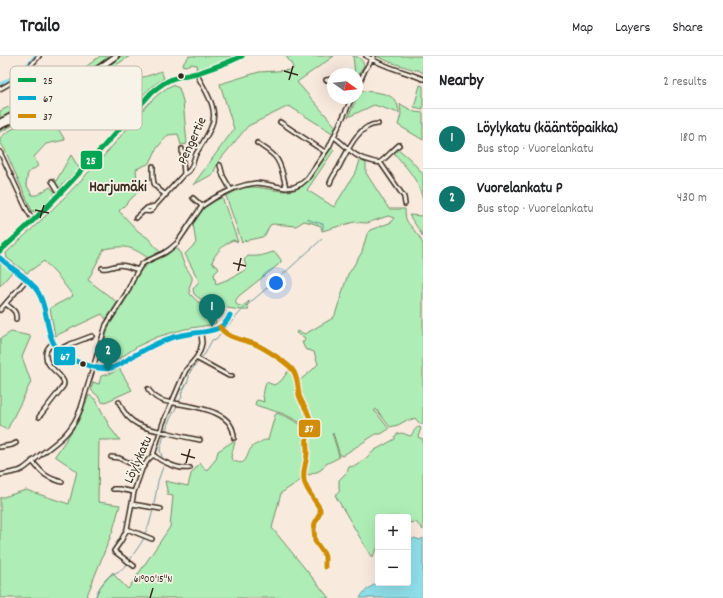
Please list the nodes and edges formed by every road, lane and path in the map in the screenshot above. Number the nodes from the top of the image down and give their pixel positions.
1 (40, 56) edge
2 (116, 56) edge
3 (242, 56) edge
4 (366, 56) edge
5 (374, 56) edge
6 (371, 60) junction
7 (31, 66) edge
8 (102, 66) edge
9 (196, 73) junction
10 (363, 75) edge
11 (423, 79) edge
12 (10, 84) edge
13 (0, 89) edge
14 (142, 103) edge
15 (349, 104) edge
16 (10, 117) edge
17 (10, 121) edge
18 (0, 122) edge
19 (280, 122) dead end
20 (378, 124) dead end
21 (0, 126) edge
22 (119, 130) edge
23 (334, 137) junction
24 (257, 143) dead end
25 (399, 145) dead end
26 (182, 149) dead end
27 (348, 149) junction
28 (0, 152) edge
29 (326, 152) junction
30 (380, 162) junction
31 (220, 165) dead end
32 (153, 166) dead end
33 (184, 174) junction
34 (52, 181) dead end
35 (330, 183) dead end
36 (286, 188) junction
37 (231, 190) junction
38 (60, 194) junction
39 (166, 195) junction
40 (194, 198) dead end
41 (405, 204) dead end
42 (202, 206) junction
43 (136, 218) dead end
44 (34, 220) junction
45 (0, 251) edge
46 (0, 258) edge
47 (102, 268) dead end
48 (138, 270) junction
49 (27, 279) junction
50 (6, 304) junction
51 (0, 310) edge
52 (230, 314) dead end
53 (16, 319) dead end
54 (220, 327) junction
55 (201, 333) junction
56 (92, 336) dead end
57 (53, 343) junction
58 (58, 350) junction
59 (196, 358) junction
60 (94, 368) junction
61 (232, 376) dead end
62 (148, 389) dead end
63 (119, 402) dead end
64 (172, 402) junction
65 (39, 418) dead end
66 (161, 432) junction
67 (234, 438) dead end
68 (200, 440) dead end
69 (16, 443) dead end
70 (0, 446) edge
71 (153, 455) junction
72 (111, 457) dead end
73 (32, 461) junction
74 (190, 468) dead end
75 (142, 469) junction
76 (0, 475) edge
77 (62, 482) dead end
78 (113, 489) dead end
79 (134, 492) junction
80 (132, 504) junction
81 (161, 509) dead end
82 (127, 529) junction
83 (152, 539) dead end
84 (134, 566) dead end
85 (325, 567) dead end

1 - 7 street
2 - 8 highway
3 - 9 street
4 - 6 street
5 - 6 street
6 - 10 street
6 - 11 street
9 - 14 street
9 - 33 street, Pengertie
12 - 13 street
15 - 23 street
16 - 18 highway
17 - 21 highway
19 - 29 street
20 - 27 street
22 - 38 street
23 - 27 street
23 - 29 street
24 - 36 street
25 - 30 street
26 - 33 street
27 - 30 street
27 - 35 street
28 - 44 street
29 - 36 street
30 - 41 street
31 - 37 street
32 - 39 street
33 - 39 street, Pengertie
34 - 38 street
36 - 37 street
37 - 42 street
38 - 44 street
39 - 43 street, Pengertie
40 - 42 street
42 - 48 street
44 - 45 street
46 - 49 street
47 - 48 street
48 - 60 street
49 - 50 street
49 - 57 street
50 - 51 street
50 - 53 street
52 - 54 street
54 - 55 street
54 - 85 street
55 - 59 street, Löylykatu
55 - 60 street
56 - 58 street
57 - 58 street
57 - 65 street
58 - 60 street
59 - 61 street
59 - 64 street, Löylykatu
60 - 73 street
62 - 64 street
63 - 66 street
64 - 66 street, Löylykatu
64 - 67 street
66 - 68 street
66 - 71 street, Löylykatu
69 - 70 street
71 - 74 street
71 - 75 street, Löylykatu
72 - 75 street
73 - 76 street
73 - 77 street
75 - 79 street, Löylykatu
78 - 79 street
79 - 80 street, Löylykatu
80 - 81 street
80 - 82 street, Löylykatu
82 - 83 street
82 - 84 street, Löylykatu

